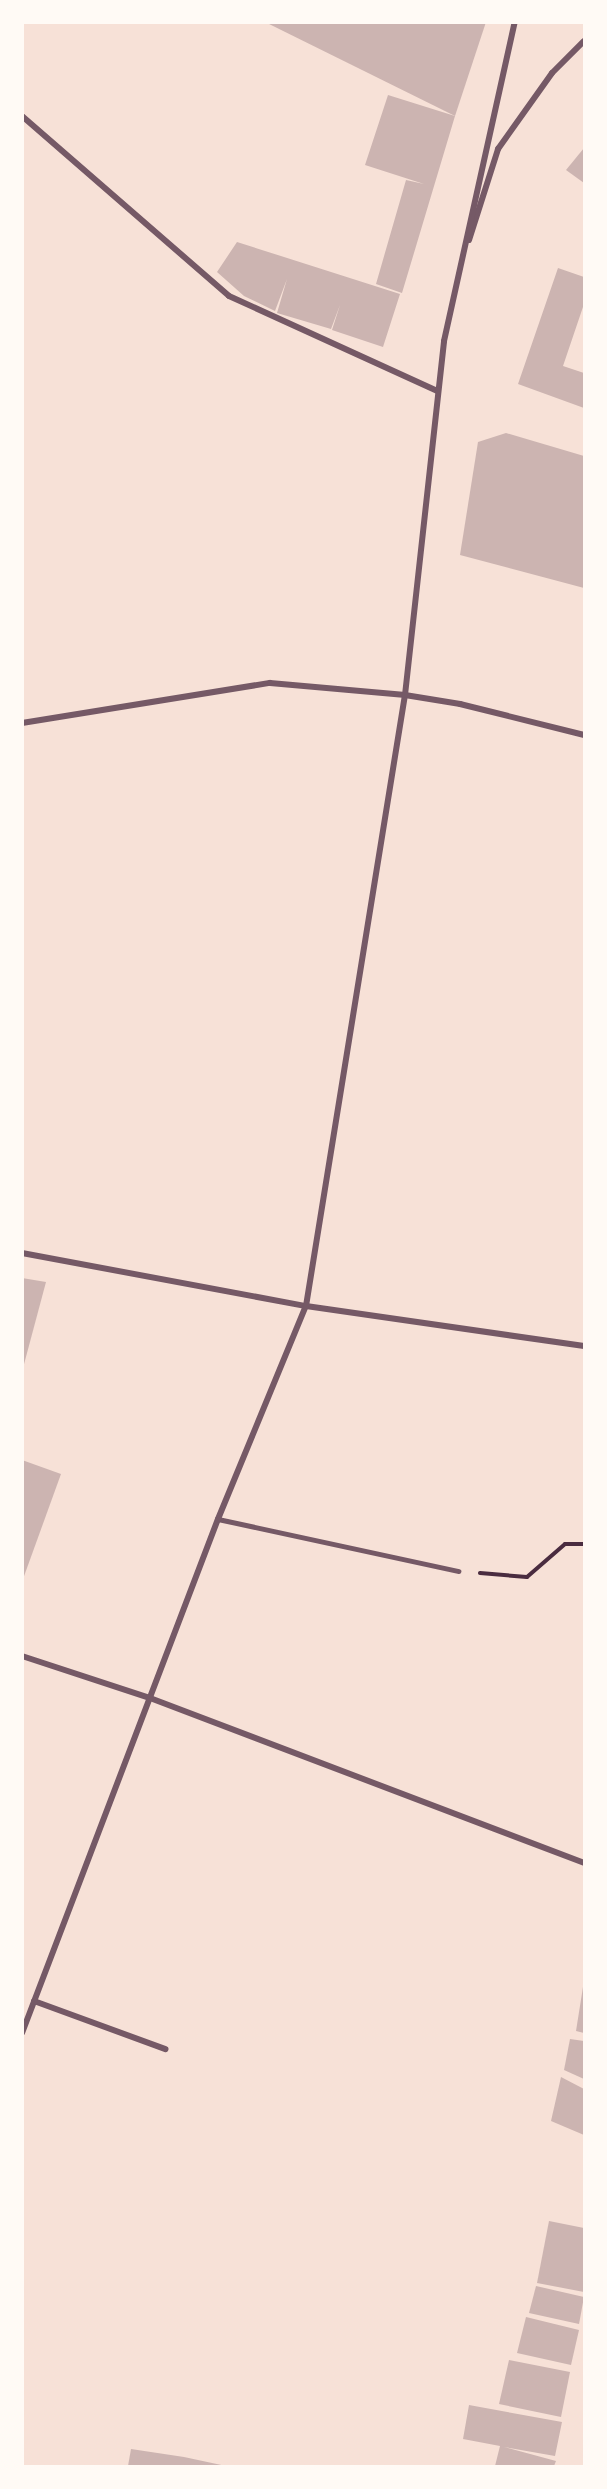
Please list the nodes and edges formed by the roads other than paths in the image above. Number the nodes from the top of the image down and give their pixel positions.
1 (515, 22) edge
2 (585, 41) edge
3 (22, 116) edge
4 (453, 292) junction
5 (437, 391) junction
6 (405, 695) junction
7 (22, 723) edge
8 (585, 735) edge
9 (22, 1253) edge
10 (306, 1306) junction
11 (585, 1347) edge
12 (218, 1519) junction
13 (458, 1571) road end
14 (22, 1656) edge
15 (150, 1698) junction
16 (585, 1863) edge
17 (34, 2001) junction
18 (22, 2033) edge
19 (165, 2049) dead end

1 - 4 street
2 - 4 street
3 - 5 street
4 - 5 street
5 - 6 street
6 - 7 street
6 - 8 street
6 - 10 street
9 - 10 street
10 - 11 street
10 - 12 street
12 - 13 lane
12 - 15 street
14 - 15 street
15 - 16 street
15 - 17 street
17 - 18 street
17 - 19 street

